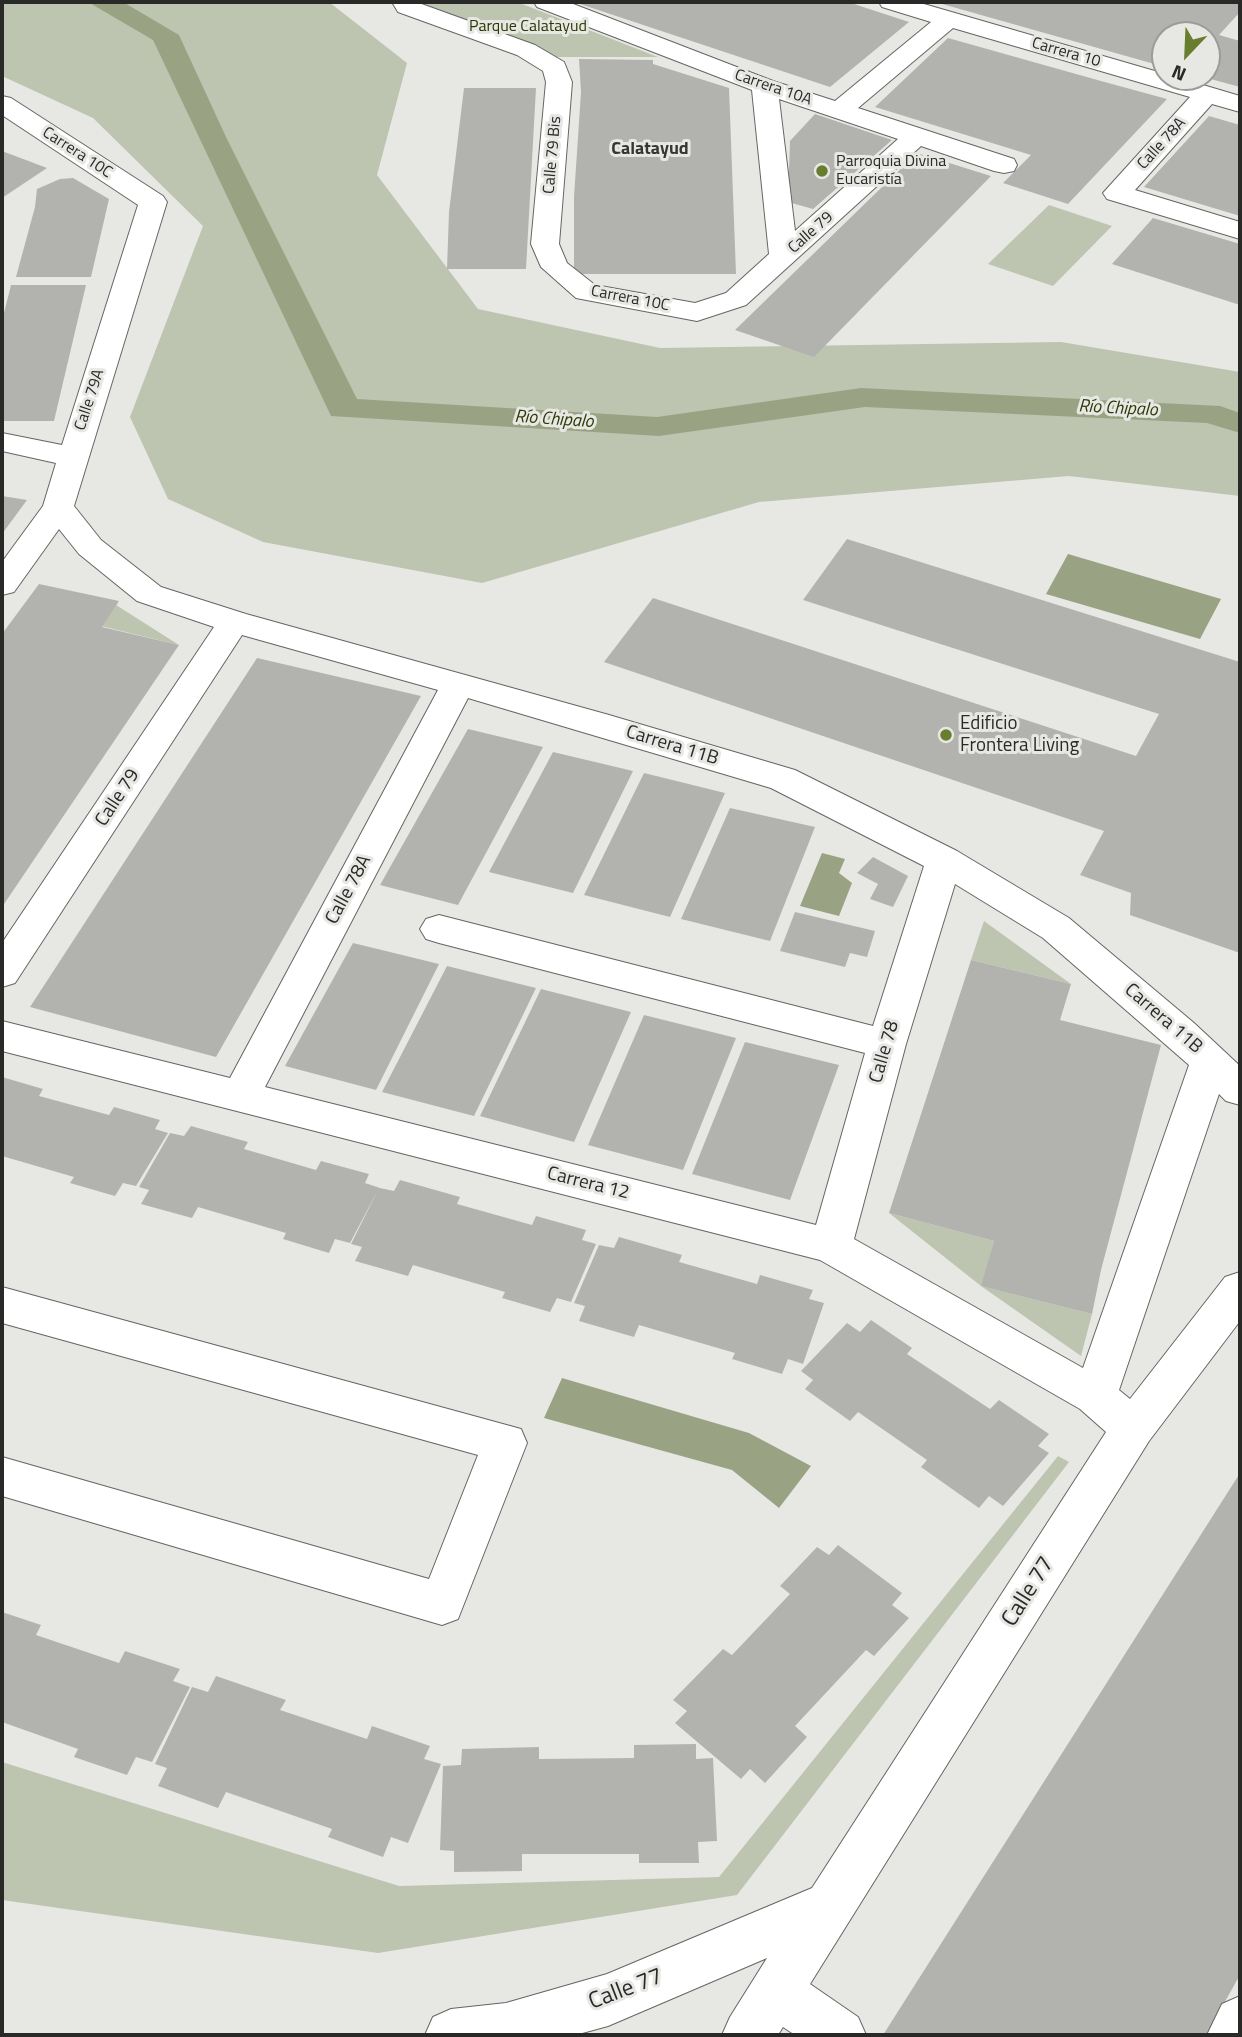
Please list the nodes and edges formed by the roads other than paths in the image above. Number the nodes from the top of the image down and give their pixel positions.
1 (404, 2) edge
2 (546, 2) edge
3 (891, 2) edge
4 (948, 20) junction
5 (764, 86) junction
6 (1207, 94) junction
7 (2, 104) edge
8 (1240, 104) edge
9 (831, 108) junction
10 (768, 114) junction
11 (916, 137) junction
12 (1004, 165) dead end
13 (153, 202) joint
14 (1240, 231) edge
15 (545, 244) joint
16 (783, 258) junction
17 (736, 299) joint
18 (2, 442) edge
19 (72, 457) junction
20 (58, 507) junction
21 (2, 585) edge
22 (234, 622) junction
23 (458, 684) junction
24 (944, 860) junction
25 (439, 929) dead end
26 (2, 973) edge
27 (2, 1037) edge
28 (887, 1044) junction
29 (1210, 1061) junction
30 (1240, 1090) edge
31 (240, 1097) junction
32 (831, 1246) junction
33 (1240, 1289) edge
34 (2, 1305) edge
35 (1094, 1396) junction
36 (1133, 1428) junction
37 (2, 1477) edge
38 (832, 1905) junction
39 (775, 1991) junction
40 (1240, 2022) edge
41 (451, 2035) edge
42 (748, 2035) edge
43 (840, 2035) edge
44 (1233, 2035) edge

1 - 15 street, Calle 79 Bis
2 - 5 street, Carrera 10A
3 - 4 street, Carrera 10
4 - 6 street, Carrera 10
4 - 9 street
5 - 9 street, Carrera 10A
5 - 10 street
6 - 8 street, Carrera 10
6 - 14 street, Calle 78A
7 - 13 street, Carrera 10C
9 - 10 street
9 - 11 street, Carrera 10A
10 - 16 street
11 - 12 street, Carrera 10A
11 - 16 street, Calle 79
13 - 19 street, Calle 79A
15 - 17 street, Carrera 10C
16 - 17 street, Calle 79
18 - 19 street
19 - 20 street, Calle 79A
20 - 21 street, Calle 79A
20 - 22 street, Carrera 11B
22 - 23 street, Carrera 11B
22 - 26 street, Calle 79
23 - 24 street, Carrera 11B
23 - 31 street, Calle 78A
24 - 28 street, Calle 78
24 - 29 street, Carrera 11B
25 - 28 street
27 - 31 street, Carrera 12
28 - 32 street, Calle 78
29 - 30 street, Carrera 11B
29 - 35 street
31 - 32 street, Carrera 12
32 - 35 street, Carrera 12
33 - 36 street, Calle 77
34 - 37 street
35 - 36 street, Carrera 12
36 - 38 street, Calle 77
38 - 39 street, Calle 77
38 - 41 street, Calle 77
39 - 42 street, Calle 77
39 - 43 street
40 - 44 street

